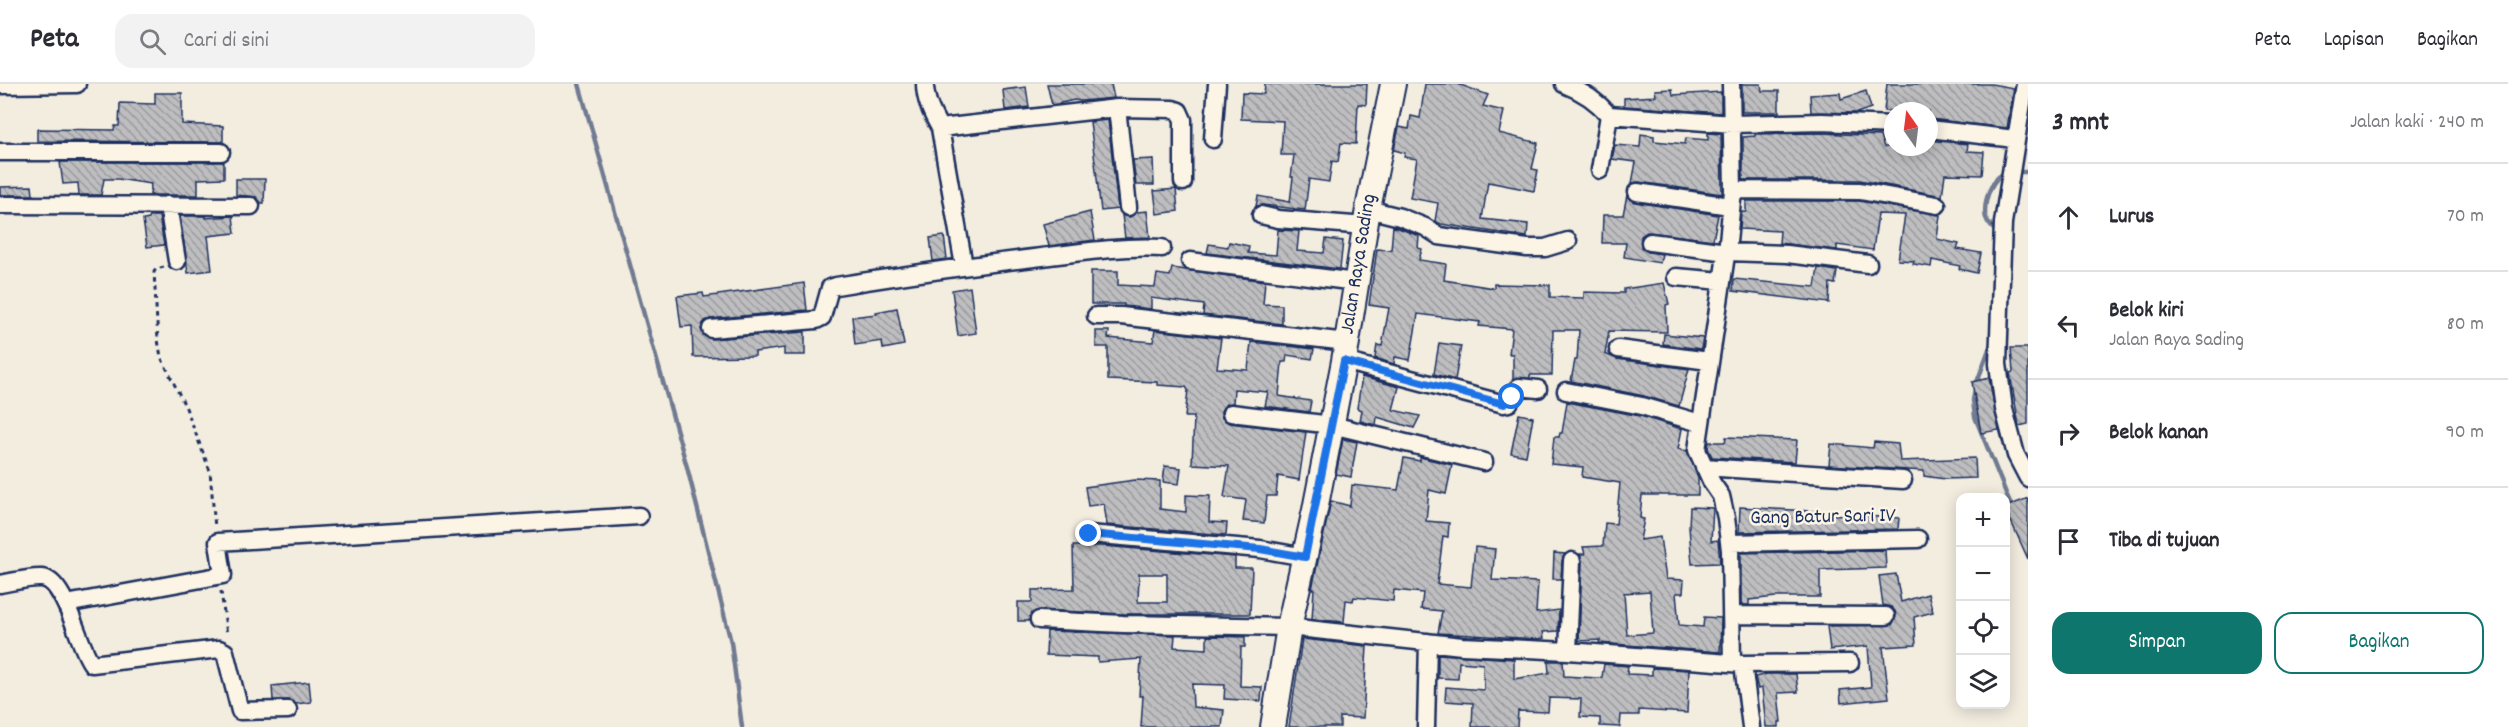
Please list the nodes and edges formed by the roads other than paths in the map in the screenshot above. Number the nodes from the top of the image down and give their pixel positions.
1 (77, 84) edge
2 (925, 84) edge
3 (1217, 84) edge
4 (1393, 84) edge
5 (1564, 84) edge
6 (1731, 84) edge
7 (2025, 84) edge
8 (0, 85) edge
9 (1117, 108) junction
10 (1609, 115) junction
11 (1733, 124) junction
12 (1884, 125) edge
13 (940, 128) junction
14 (1938, 130) edge
15 (1213, 139) dead end
16 (2015, 139) junction
17 (0, 152) edge
18 (221, 152) dead end
19 (1600, 170) dead end
20 (1183, 182) dead end
21 (1637, 192) dead end
22 (1732, 198) junction
23 (0, 205) edge
24 (168, 205) junction
25 (251, 206) dead end
26 (1937, 206) dead end
27 (1128, 207) dead end
28 (1261, 214) dead end
29 (1367, 217) junction
30 (1568, 241) dead end
31 (1650, 242) dead end
32 (1162, 248) dead end
33 (1727, 252) junction
34 (177, 261) road end
35 (1190, 261) dead end
36 (1868, 264) dead end
37 (964, 266) junction
38 (1676, 277) dead end
39 (1722, 281) junction
40 (1356, 282) junction
41 (1096, 316) dead end
42 (711, 329) dead end
43 (1618, 349) dead end
44 (1346, 351) junction
45 (1709, 361) junction
46 (1538, 390) dead end
47 (1566, 391) dead end
48 (1231, 413) dead end
49 (1701, 423) junction
50 (1332, 425) junction
51 (1484, 462) dead end
52 (1704, 467) junction
53 (2028, 478) edge
54 (1903, 480) dead end
55 (639, 516) dead end
56 (1089, 534) dead end
57 (1918, 539) dead end
58 (1729, 543) junction
59 (1305, 557) junction
60 (1572, 561) dead end
61 (0, 584) edge
62 (66, 604) junction
63 (1731, 615) junction
64 (1886, 616) dead end
65 (1039, 620) dead end
66 (1289, 627) junction
67 (1428, 642) junction
68 (1568, 651) junction
69 (1850, 663) dead end
70 (1737, 664) junction
71 (288, 710) dead end
72 (1273, 727) edge
73 (1426, 727) edge
74 (1751, 727) edge

1 - 8 street
2 - 13 street
3 - 15 street
4 - 29 street, Jalan Raya Sading
5 - 10 street
6 - 11 street
7 - 16 street
9 - 13 street
9 - 20 street
9 - 27 street
10 - 11 street
10 - 19 street
11 - 12 street
11 - 22 street
13 - 37 street
14 - 16 street
16 - 53 street
17 - 18 street
21 - 22 street
22 - 26 street
22 - 33 street
23 - 24 street
24 - 25 street
24 - 34 street
28 - 29 street
29 - 30 street
29 - 40 street, Jalan Raya Sading
31 - 33 street
32 - 37 street
33 - 36 street
33 - 39 street
35 - 40 street
37 - 42 street
38 - 39 street
39 - 45 street
40 - 44 street, Jalan Raya Sading
41 - 44 street
43 - 45 street
44 - 46 street
44 - 50 street, Jalan Raya Sading
45 - 49 street
47 - 49 street
48 - 50 street
49 - 52 street
50 - 51 street
50 - 59 street, Jalan Raya Sading
52 - 54 street
52 - 58 street
55 - 62 street
56 - 59 street
57 - 58 street, Gang Batur Sari IV
58 - 63 street
59 - 66 street, Jalan Raya Sading
60 - 68 street
61 - 62 street
62 - 71 street
63 - 64 street
63 - 70 street
65 - 66 street
66 - 67 street
66 - 72 street, Jalan Raya Sading
67 - 68 street
67 - 73 street
68 - 70 street
69 - 70 street
70 - 74 street

